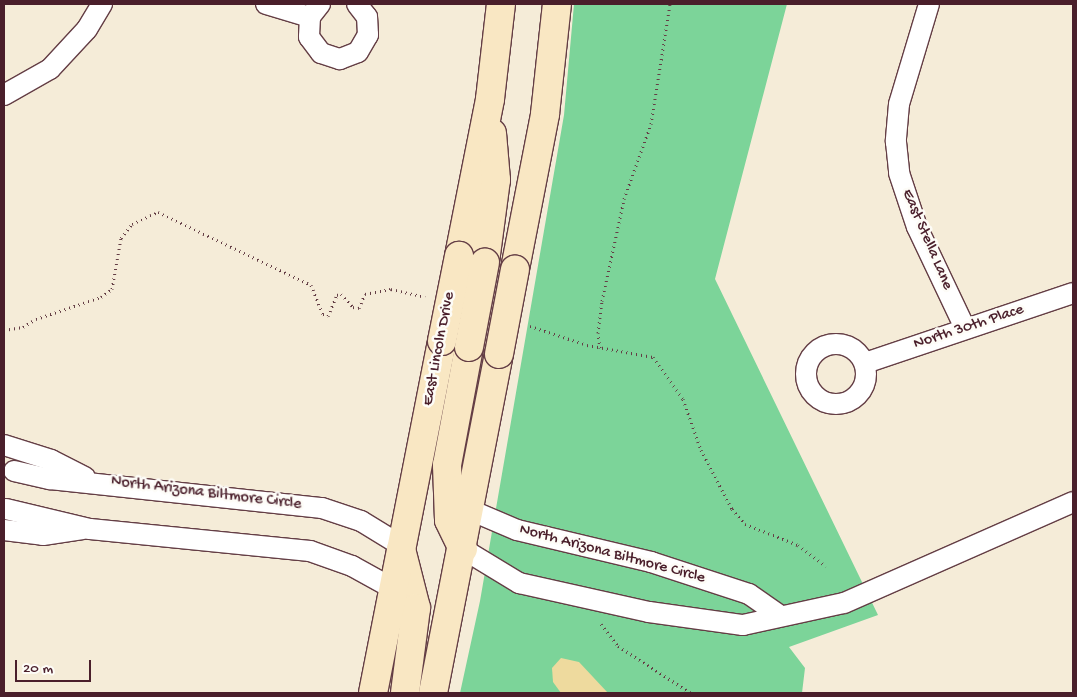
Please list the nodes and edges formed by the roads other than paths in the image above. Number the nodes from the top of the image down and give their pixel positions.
1 (102, 4) edge
2 (266, 4) edge
3 (357, 4) edge
4 (501, 4) edge
5 (557, 4) edge
6 (929, 4) edge
7 (315, 10) edge
8 (4, 95) edge
9 (490, 99) junction
10 (1073, 293) edge
11 (965, 328) junction
12 (865, 363) dead end
13 (4, 445) edge
14 (14, 471) dead end
15 (94, 481) junction
16 (1073, 504) edge
17 (6, 509) dead end
18 (470, 510) junction
19 (90, 528) junction
20 (4, 530) edge
21 (400, 545) junction
22 (462, 549) junction
23 (392, 588) junction
24 (780, 616) junction
25 (373, 693) edge
26 (405, 693) edge
27 (433, 693) edge

1 - 8 street
2 - 7 street
3 - 7 street
4 - 9 main road, East Lincoln Drive
5 - 18 main road, bridge
6 - 11 street, East Stella Lane
9 - 21 main road, East Lincoln Drive, bridge
9 - 22 main road, bridge
10 - 11 street, North 30th Place
11 - 12 street, North 30th Place
13 - 15 street, North Arizona Biltmore Circle
14 - 15 street, North Arizona Biltmore Circle
15 - 21 street, North Arizona Biltmore Circle
16 - 24 street
17 - 19 street
18 - 22 main road
18 - 24 street, North Arizona Biltmore Circle
19 - 20 street
19 - 23 street
21 - 23 main road, East Lincoln Drive
21 - 26 main road
22 - 24 street
22 - 27 main road
23 - 25 main road, East Lincoln Drive

